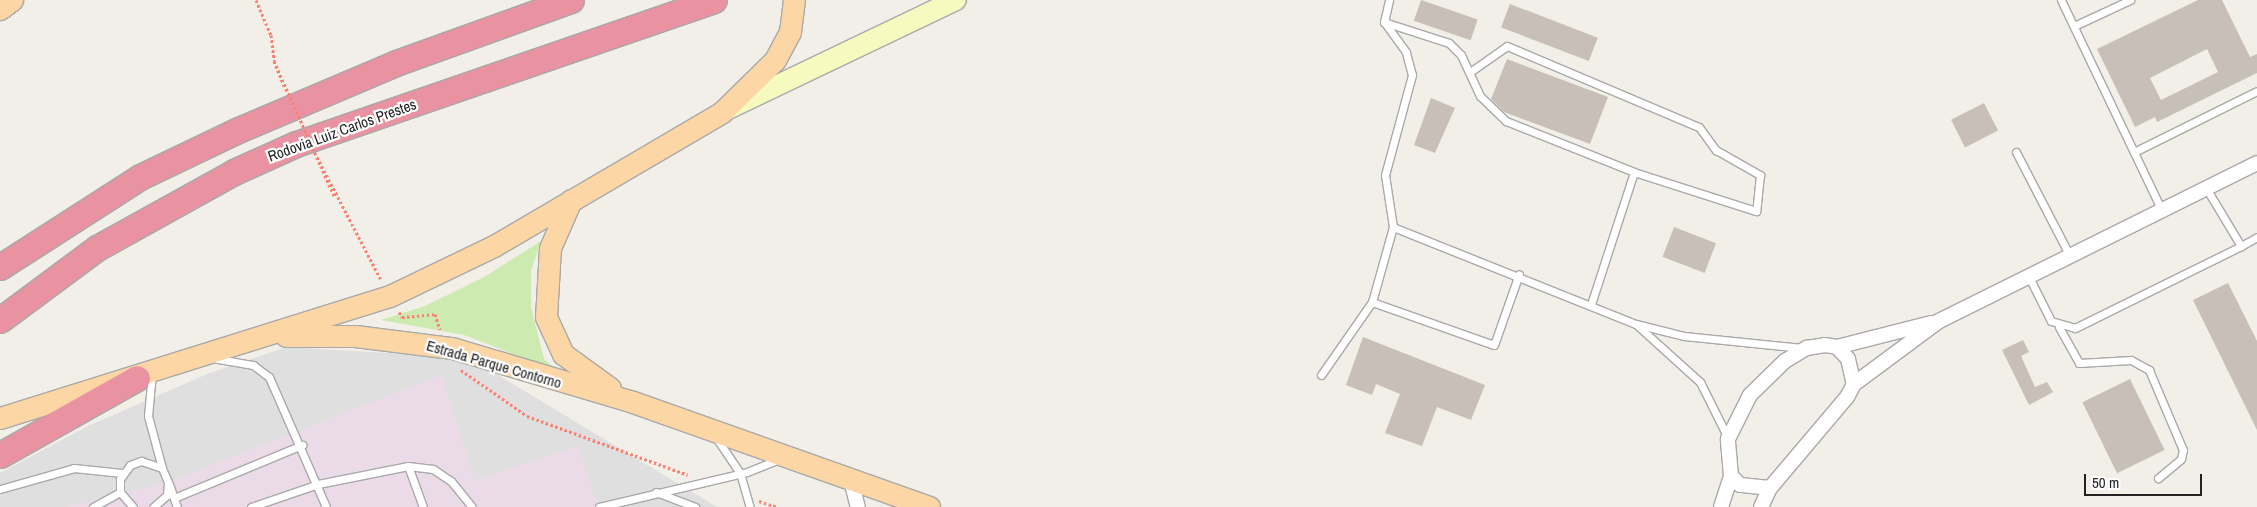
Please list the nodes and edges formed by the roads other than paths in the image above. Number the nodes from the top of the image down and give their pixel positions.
1 (12, 0) edge
2 (571, 0) edge
3 (714, 0) edge
4 (783, 0) edge
5 (794, 0) edge
6 (956, 0) edge
7 (1389, 0) edge
8 (2061, 0) edge
9 (2130, 0) edge
10 (0, 9) edge
11 (1384, 22) junction
12 (2074, 26) junction
13 (782, 35) junction
14 (1470, 72) junction
15 (2257, 91) edge
16 (722, 112) junction
17 (2016, 152) dead end
18 (2134, 152) junction
19 (649, 153) junction
20 (2257, 163) edge
21 (1634, 172) junction
22 (2206, 188) junction
23 (571, 200) junction
24 (2162, 211) junction
25 (1393, 227) junction
26 (2257, 237) edge
27 (2241, 246) junction
28 (2070, 256) junction
29 (0, 266) edge
30 (1519, 274) junction
31 (2029, 277) junction
32 (1372, 302) junction
33 (1591, 304) junction
34 (0, 320) edge
35 (1938, 321) junction
36 (1636, 324) junction
37 (2059, 327) junction
38 (263, 336) junction
39 (1837, 347) junction
40 (1807, 348) junction
41 (205, 356) junction
42 (144, 375) junction
43 (1321, 375) dead end
44 (1854, 384) junction
45 (92, 390) junction
46 (634, 402) junction
47 (0, 407) edge
48 (0, 418) edge
49 (710, 429) junction
50 (1728, 439) junction
51 (302, 445) junction
52 (0, 456) edge
53 (783, 458) junction
54 (408, 466) junction
55 (162, 468) junction
56 (122, 473) junction
57 (740, 473) junction
58 (1731, 476) junction
59 (2158, 478) dead end
60 (168, 482) junction
61 (318, 484) junction
62 (1770, 488) junction
63 (0, 489) edge
64 (854, 491) edge
65 (120, 492) junction
66 (656, 492) junction
67 (174, 498) junction
68 (124, 504) edge
69 (619, 504) edge
70 (93, 507) edge
71 (133, 507) edge
72 (153, 507) edge
73 (177, 507) edge
74 (251, 507) edge
75 (326, 507) edge
76 (424, 507) edge
77 (472, 507) edge
78 (599, 507) edge
79 (695, 507) edge
80 (750, 507) edge
81 (889, 507) edge
82 (929, 507) edge
83 (1721, 507) edge
84 (1760, 507) edge

1 - 10 main road
2 - 29 highway
3 - 34 highway, Rodovia Luiz Carlos Prestes
4 - 13 main road
5 - 13 main road
6 - 16 main road
7 - 11 lane
8 - 12 lane
9 - 12 lane
11 - 14 lane
11 - 25 lane
12 - 18 lane
13 - 16 main road
13 - 19 main road
14 - 21 lane
14 - 21 lane
15 - 18 lane
16 - 19 main road
17 - 28 lane
18 - 24 lane
19 - 23 main road
20 - 22 street
21 - 33 lane
22 - 24 street
22 - 27 lane
23 - 38 main road
23 - 46 main road, Estrada Parque Contorno
24 - 28 street
25 - 30 lane
25 - 32 lane
26 - 27 lane
27 - 37 lane
28 - 31 street
30 - 32 lane
30 - 33 lane
31 - 35 street
31 - 37 lane
32 - 43 lane
33 - 36 lane
35 - 39 street
35 - 44 street
36 - 40 lane
36 - 50 lane
37 - 59 lane
38 - 41 main road
38 - 46 main road, Estrada Parque Contorno
39 - 40 street
39 - 44 street
40 - 50 street
41 - 42 main road
41 - 51 lane
42 - 45 main road
42 - 52 highway
42 - 55 lane
44 - 62 street
45 - 47 main road
45 - 48 main road
46 - 49 main road, Estrada Parque Contorno
49 - 53 main road, Estrada Parque Contorno
49 - 57 lane
50 - 58 street
51 - 61 lane
51 - 67 lane
53 - 57 lane
53 - 64 main road, Estrada Parque Contorno
54 - 61 lane
54 - 76 lane
54 - 77 lane
55 - 56 lane
55 - 60 lane
56 - 63 lane
56 - 65 lane
57 - 66 lane
57 - 80 lane
58 - 62 street
58 - 83 street
60 - 67 lane
60 - 72 lane
61 - 74 lane
61 - 75 lane
62 - 84 street
64 - 81 main road, Estrada Parque Contorno
64 - 82 main road, Estrada Parque Contorno
65 - 68 lane
65 - 70 lane
66 - 69 lane
66 - 79 lane
67 - 73 lane
68 - 71 lane
69 - 78 lane

